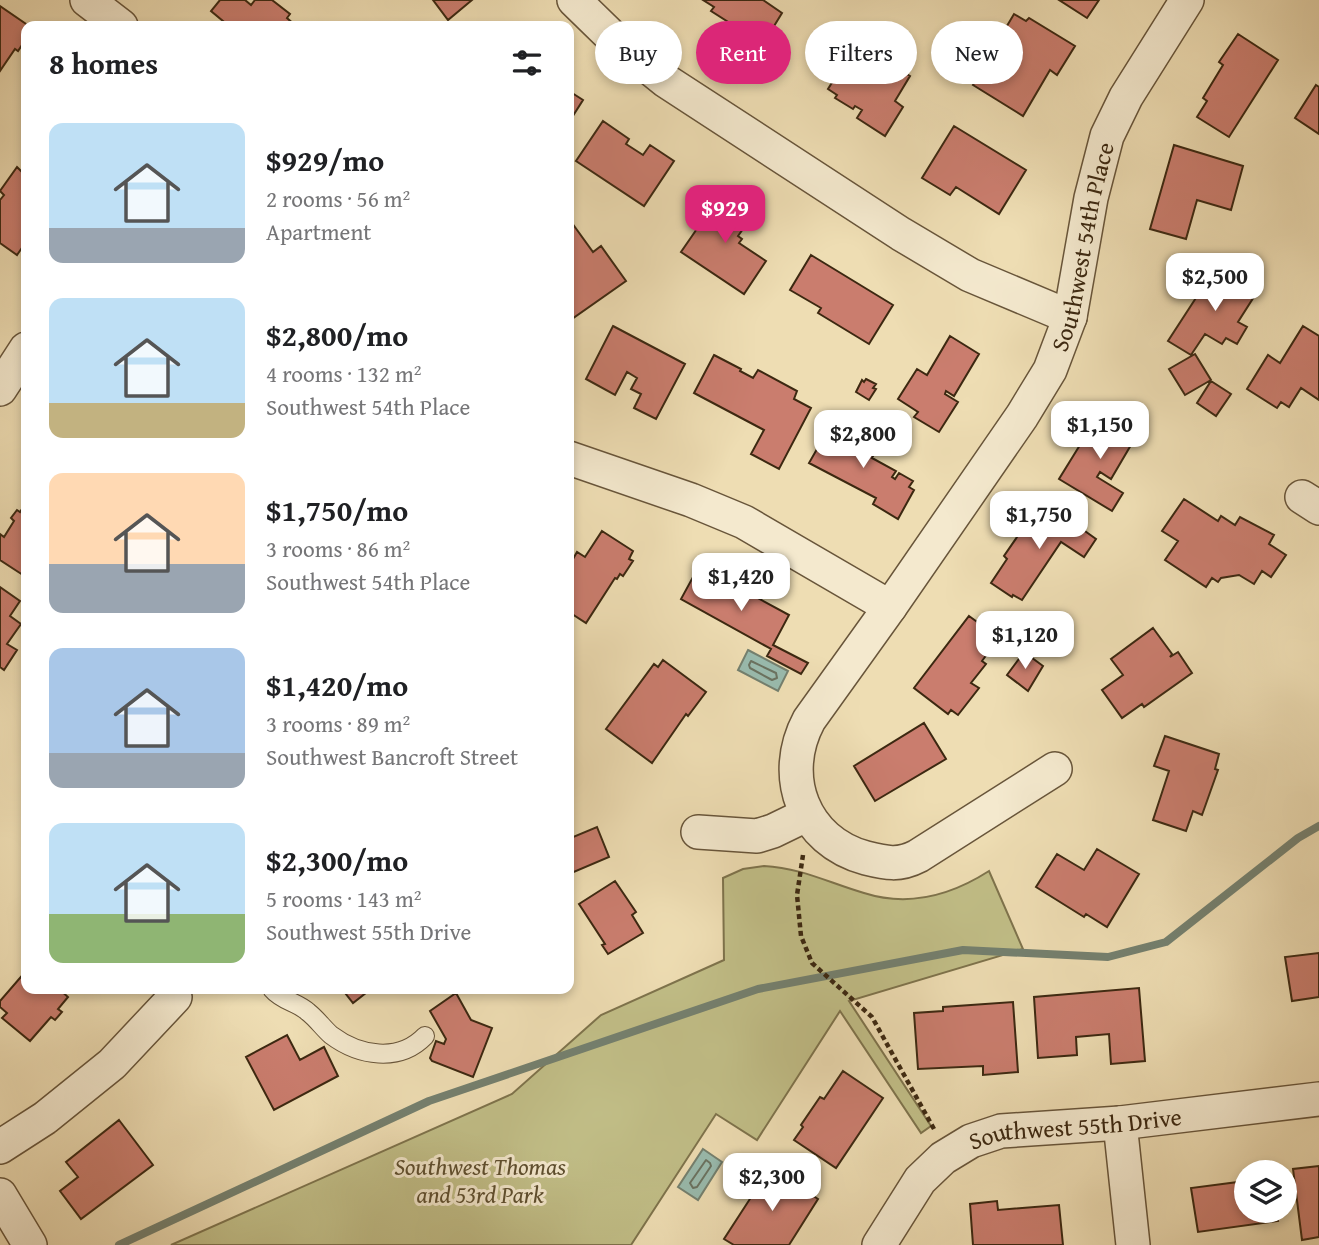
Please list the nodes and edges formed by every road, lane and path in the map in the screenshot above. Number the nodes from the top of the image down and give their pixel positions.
1 (87, 0) edge
2 (574, 0) edge
3 (1187, 0) edge
4 (114, 21) edge
5 (1070, 317) junction
6 (21, 357) edge
7 (0, 389) edge
8 (574, 460) edge
9 (890, 607) junction
10 (1055, 769) dead end
11 (806, 815) junction
12 (698, 832) dead end
13 (179, 994) edge
14 (276, 994) edge
15 (425, 1036) dead end
16 (1319, 1099) edge
17 (1121, 1123) junction
18 (0, 1147) edge
19 (951, 1152) junction
20 (0, 1195) edge
21 (30, 1245) edge
22 (879, 1245) edge
23 (1133, 1245) edge

1 - 4 street
2 - 5 street
3 - 5 street, Southwest 54th Place
5 - 9 street, Southwest 54th Place
6 - 7 street
8 - 9 street
9 - 11 street, Southwest 54th Place
10 - 11 street, Southwest 54th Place
11 - 12 street
11 - 19 path
13 - 18 street
14 - 15 lane
16 - 17 street, Southwest 55th Drive
17 - 19 street, Southwest 55th Drive
17 - 23 street
19 - 22 street, Southwest 55th Drive
20 - 21 street

